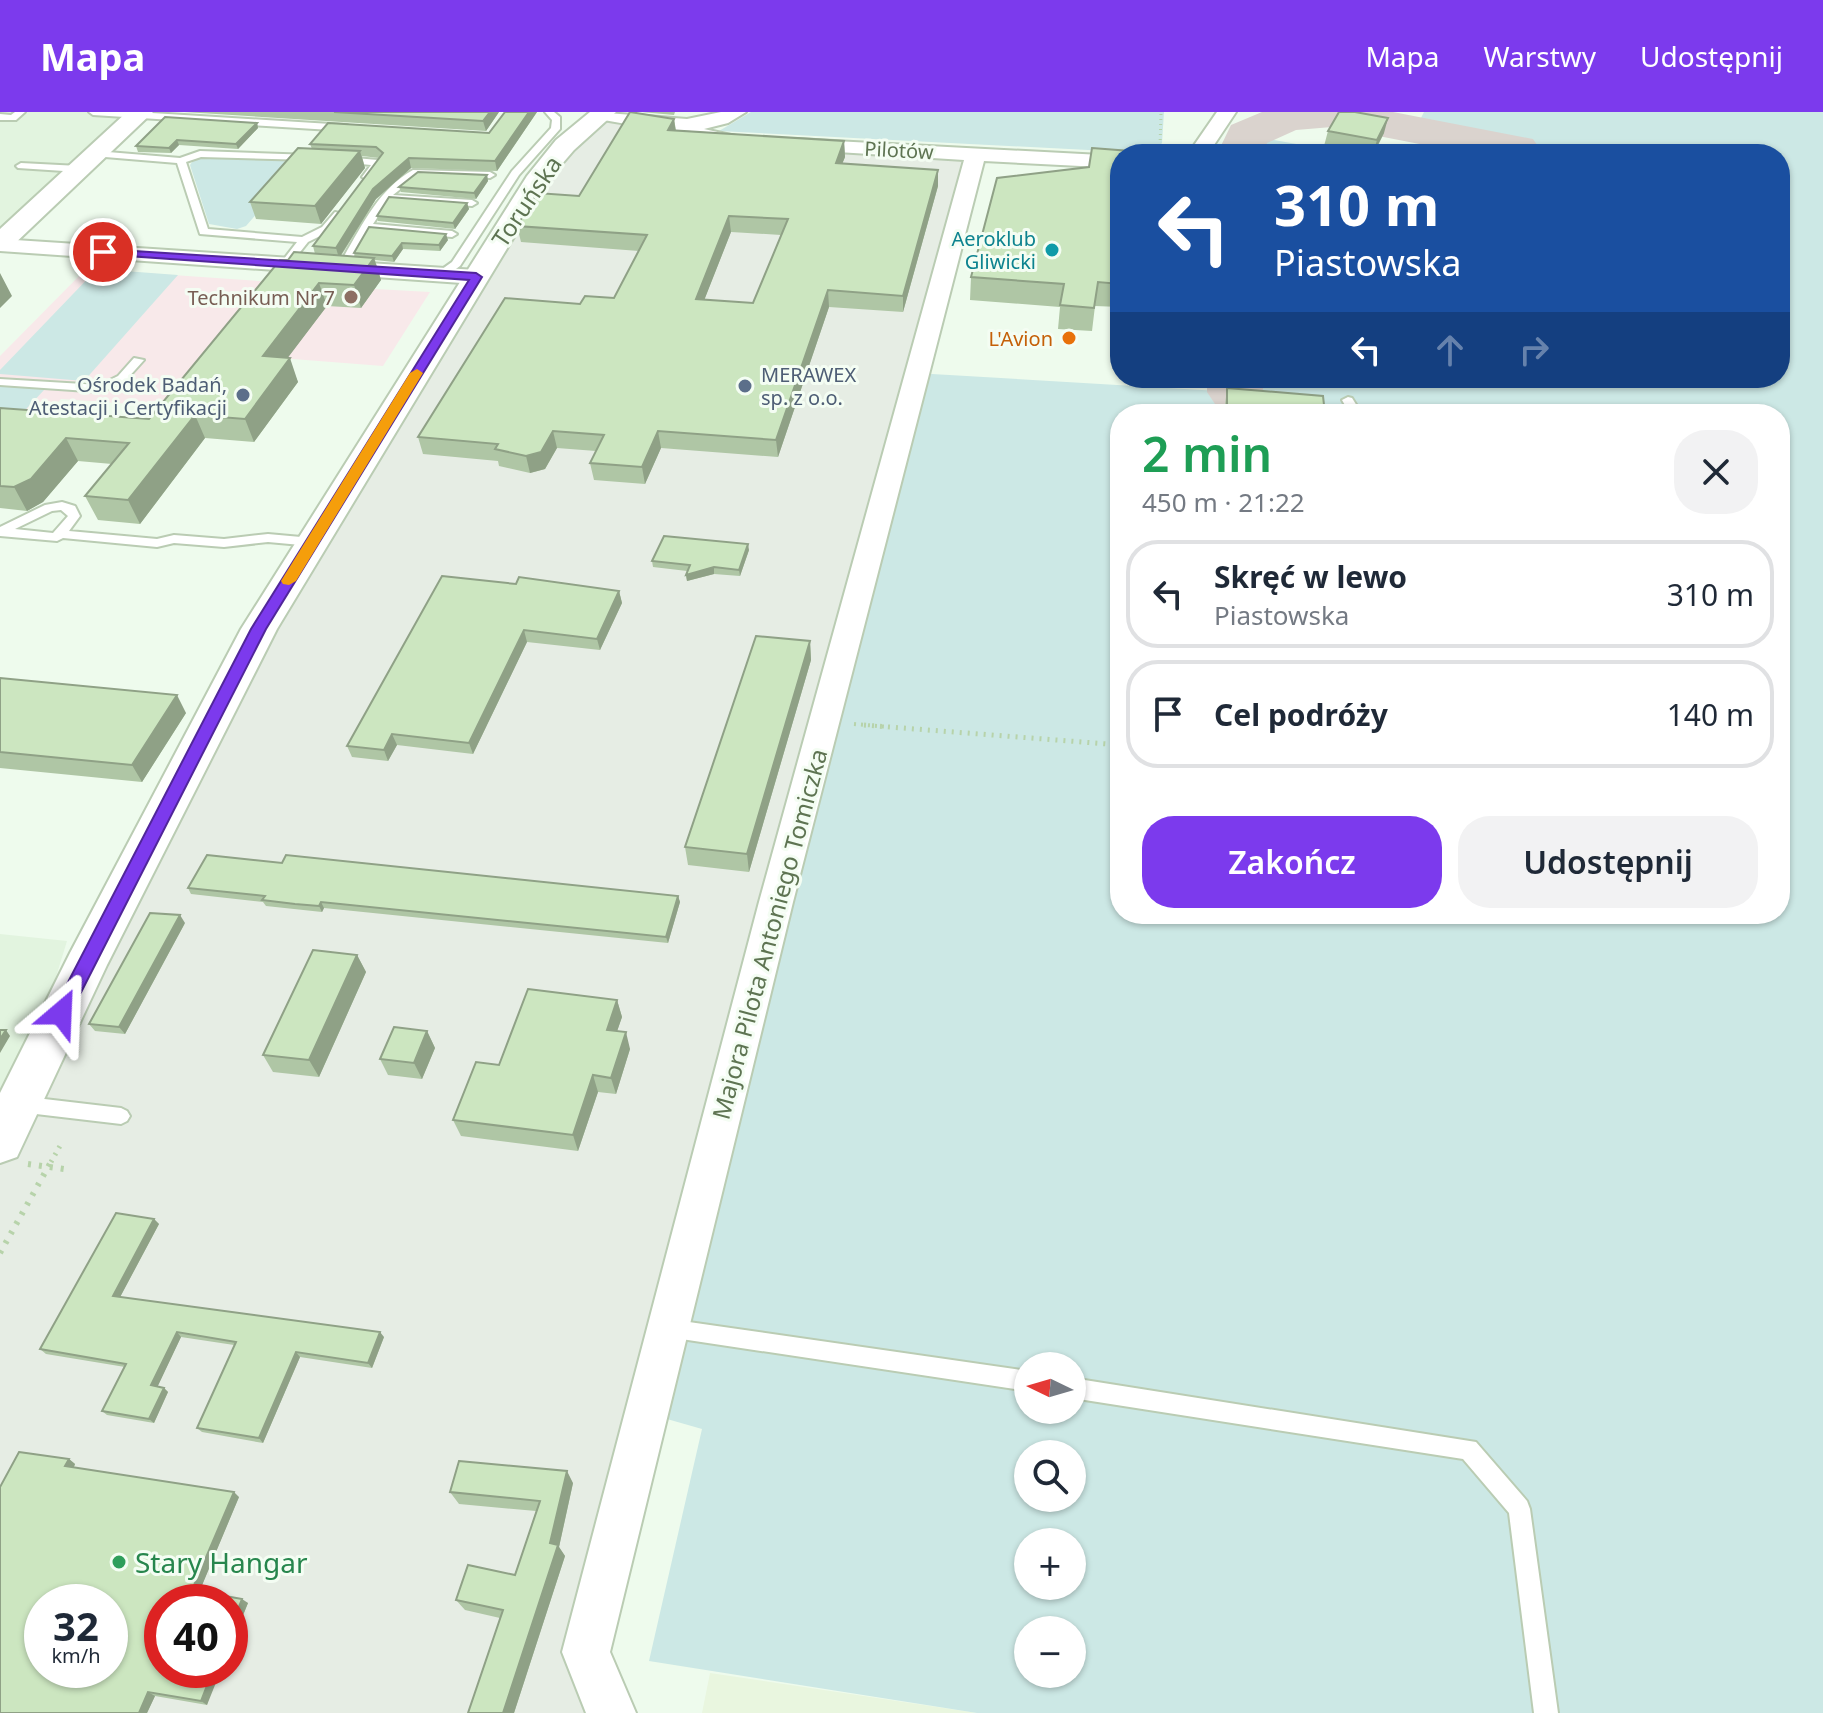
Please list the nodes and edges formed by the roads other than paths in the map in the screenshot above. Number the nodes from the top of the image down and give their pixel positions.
1 (21, 112) edge
2 (93, 112) edge
3 (549, 112) edge
4 (737, 112) edge
5 (1227, 112) edge
6 (140, 113) edge
7 (596, 113) edge
8 (0, 117) edge
9 (680, 126) junction
10 (366, 129) edge
11 (748, 142) edge
12 (778, 144) edge
13 (1205, 144) edge
14 (565, 145) junction
15 (976, 154) junction
16 (323, 158) edge
17 (337, 159) edge
18 (526, 159) junction
19 (181, 161) junction
20 (1110, 161) edge
21 (88, 162) junction
22 (21, 166) dead end
23 (490, 175) edge
24 (355, 192) edge
25 (387, 197) junction
26 (472, 203) edge
27 (346, 204) edge
28 (367, 227) junction
29 (452, 234) edge
30 (304, 240) junction
31 (0, 244) edge
32 (285, 264) junction
33 (342, 268) junction
34 (442, 274) junction
35 (476, 277) junction
36 (138, 360) dead end
37 (0, 382) edge
38 (1348, 400) dead end
39 (1350, 404) edge
40 (0, 532) edge
41 (59, 534) junction
42 (312, 542) junction
43 (121, 1116) dead end
44 (8, 1128) edge
45 (667, 1328) junction
46 (1014, 1379) edge
47 (1086, 1390) edge
48 (611, 1713) edge
49 (1546, 1713) edge

1 - 8 lane
2 - 6 lane
3 - 18 lane
4 - 9 street
5 - 13 street
6 - 10 lane
6 - 21 street
7 - 9 street
7 - 14 street, Toruńska
9 - 11 street
12 - 15 street, Pilotów
14 - 18 lane
14 - 35 street, Toruńska
15 - 20 street, Pilotów
15 - 45 street, Majora Pilota Antoniego Tomiczka
16 - 19 lane
17 - 24 lane
18 - 34 lane
19 - 21 lane
19 - 30 lane
21 - 22 lane
21 - 31 street
23 - 25 lane
25 - 26 lane
25 - 28 lane
27 - 30 lane
28 - 29 lane
28 - 33 lane
30 - 32 lane
31 - 32 street
32 - 33 street
33 - 34 street
34 - 35 street
35 - 42 street, Toruńska
36 - 37 lane
38 - 39 lane
40 - 41 lane
40 - 41 lane
41 - 42 lane
42 - 44 street, Toruńska
43 - 44 lane
45 - 46 lane
45 - 48 street, Majora Pilota Antoniego Tomiczka
47 - 49 lane

